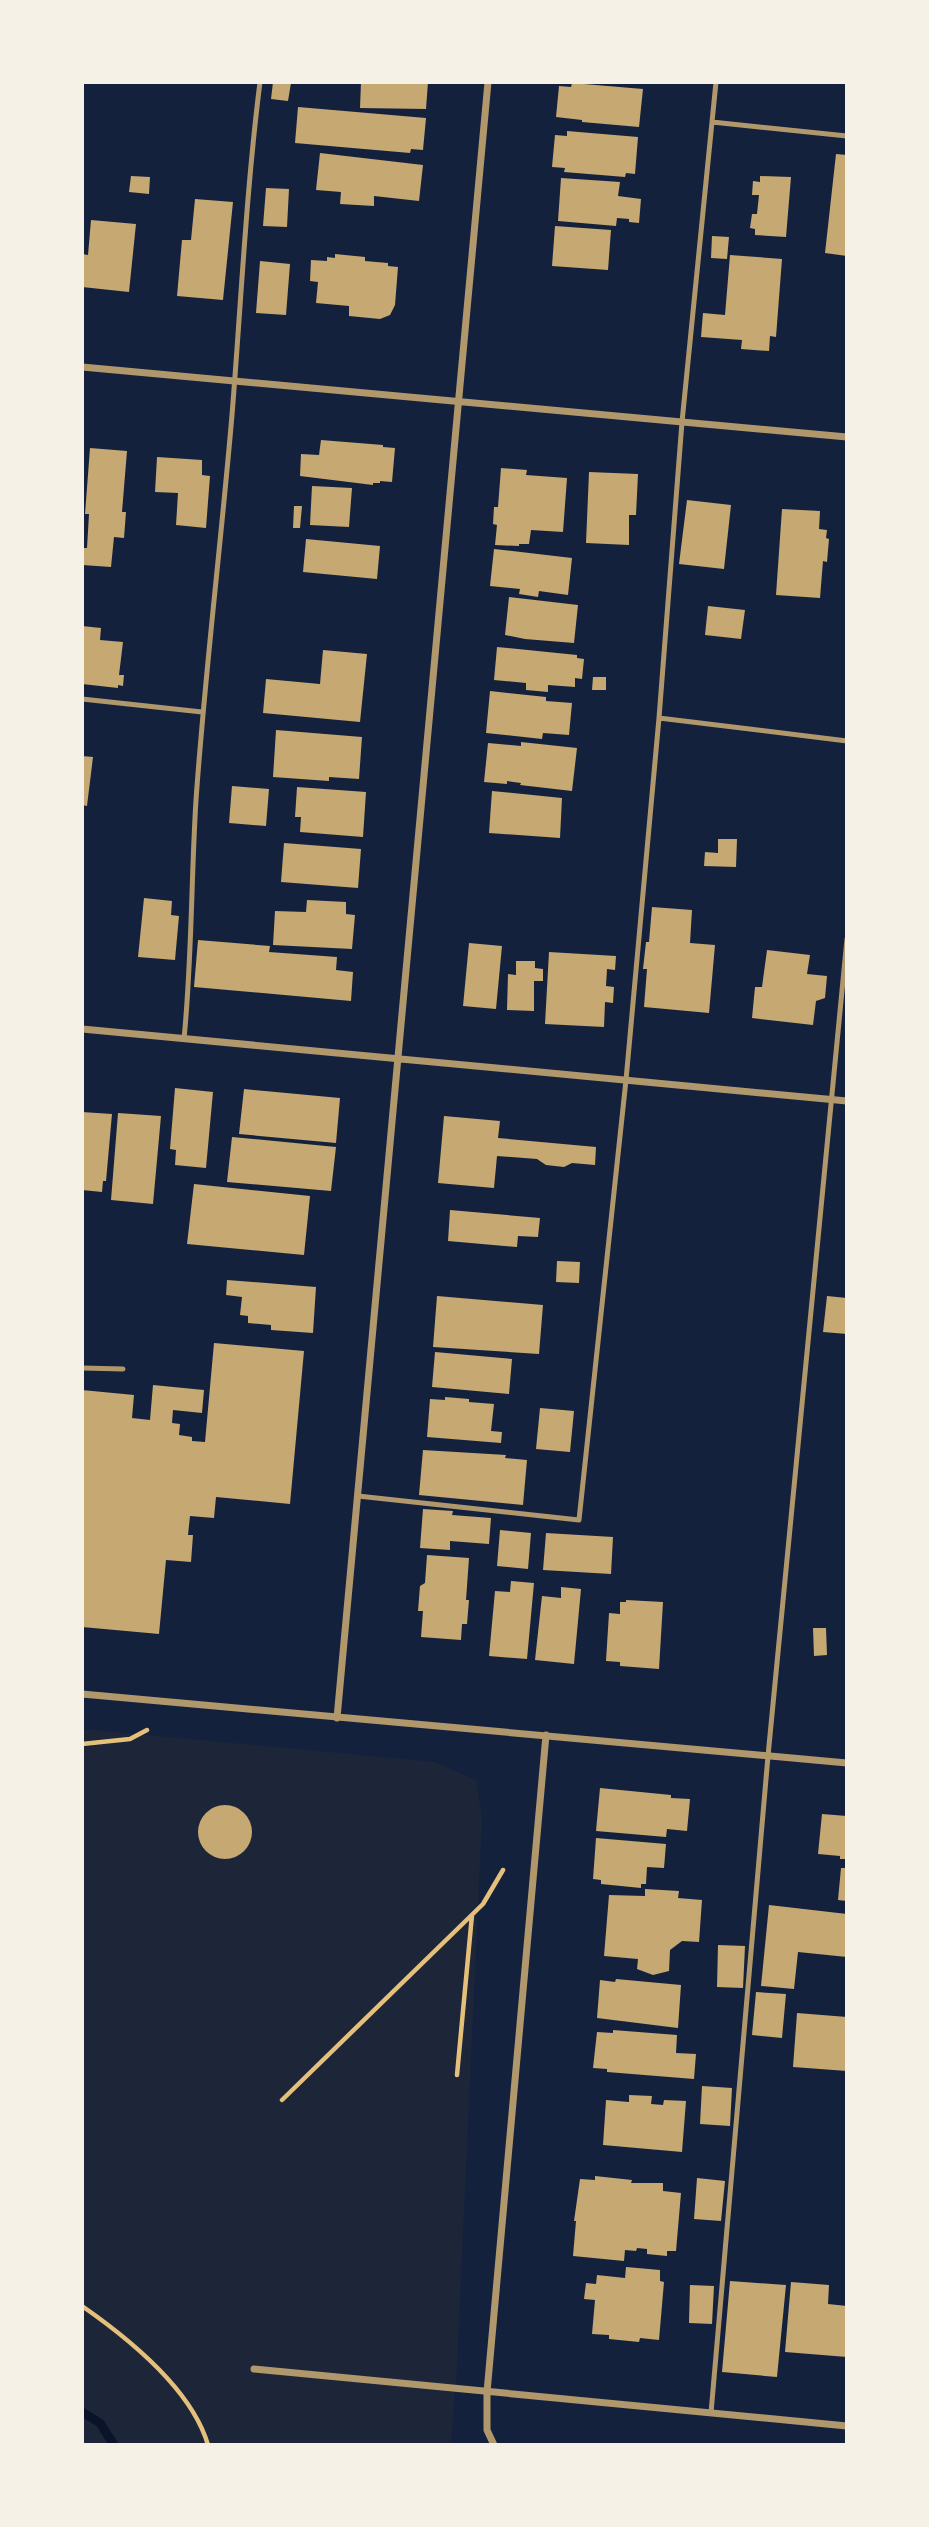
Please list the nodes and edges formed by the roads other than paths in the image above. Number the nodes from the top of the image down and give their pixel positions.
1 (260, 82) edge
2 (488, 82) edge
3 (716, 82) edge
4 (712, 122) junction
5 (847, 135) edge
6 (82, 367) edge
7 (235, 381) junction
8 (457, 401) junction
9 (682, 422) junction
10 (847, 438) edge
11 (82, 699) edge
12 (202, 712) junction
13 (659, 718) junction
14 (847, 740) edge
15 (847, 939) edge
16 (82, 1029) edge
17 (184, 1039) junction
18 (398, 1058) junction
19 (626, 1080) junction
20 (832, 1100) junction
21 (847, 1101) edge
22 (82, 1368) edge
23 (123, 1369) dead end
24 (358, 1496) junction
25 (82, 1695) edge
26 (337, 1718) junction
27 (546, 1735) junction
28 (768, 1756) junction
29 (847, 1763) edge
30 (254, 2369) dead end
31 (487, 2392) junction
32 (711, 2413) junction
33 (847, 2426) edge
34 (494, 2445) edge

1 - 7 lane
2 - 8 street
3 - 4 lane
4 - 5 lane
4 - 9 lane
6 - 7 street
7 - 8 street
7 - 12 lane
8 - 9 street
8 - 18 street
9 - 10 street
9 - 13 lane
11 - 12 lane
12 - 17 lane
13 - 14 lane
13 - 19 lane
15 - 20 lane
16 - 17 street
17 - 18 street
18 - 19 street
18 - 24 street
19 - 20 street
19 - 24 lane
20 - 21 street
20 - 28 lane
22 - 23 lane
24 - 26 street
25 - 26 street
26 - 27 street
27 - 28 street
27 - 31 street
28 - 29 street
28 - 32 lane
30 - 31 street
31 - 32 street
31 - 34 street
32 - 33 street

